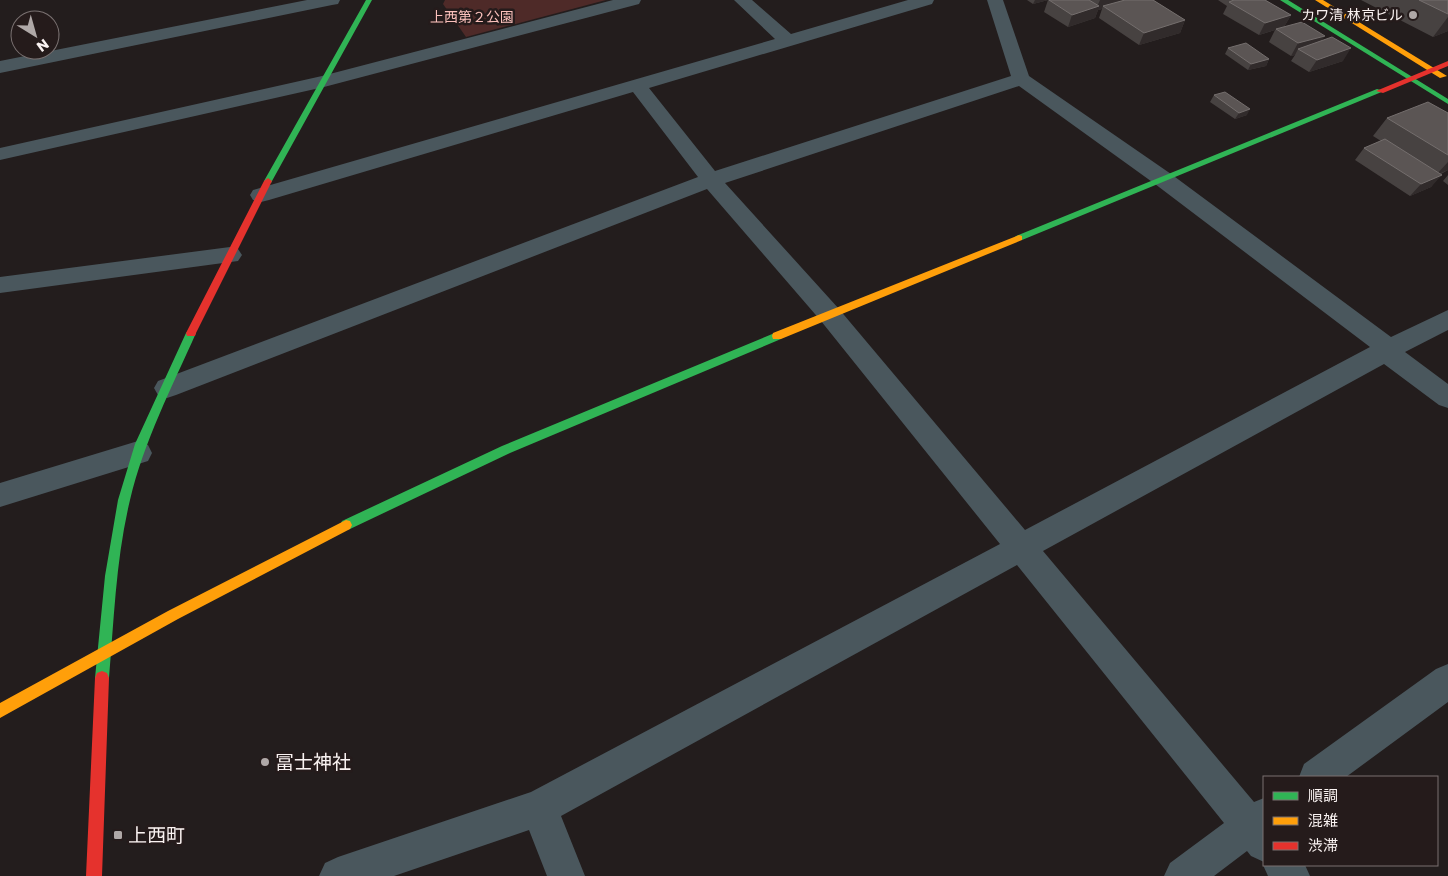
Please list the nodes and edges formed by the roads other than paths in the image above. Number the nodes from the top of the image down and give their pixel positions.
1 (332, 0) edge
2 (369, 0) edge
3 (633, 0) edge
4 (742, 0) edge
5 (926, 0) edge
6 (995, 0) edge
7 (1283, 0) edge
8 (1318, 0) edge
9 (788, 41) junction
10 (1448, 63) edge
11 (0, 67) edge
12 (1432, 70) junction
13 (1020, 79) junction
14 (1412, 79) junction
15 (1448, 80) edge
16 (324, 81) junction
17 (637, 85) junction
18 (1448, 102) edge
19 (0, 154) edge
20 (1163, 179) junction
21 (711, 180) junction
22 (261, 195) junction
23 (230, 255) junction
24 (0, 285) edge
25 (830, 315) junction
26 (1448, 319) edge
27 (1388, 350) junction
28 (167, 388) junction
29 (1448, 398) edge
30 (138, 453) junction
31 (0, 495) edge
32 (1021, 548) junction
33 (104, 652) junction
34 (1448, 681) edge
35 (0, 711) edge
36 (1318, 776) edge
37 (539, 808) junction
38 (1260, 829) edge
39 (1283, 866) edge
40 (94, 876) edge
41 (338, 876) edge
42 (566, 876) edge
43 (1183, 876) edge
44 (1291, 876) edge

1 - 11 street
2 - 16 street
3 - 16 street
4 - 9 street
5 - 9 street
6 - 13 street
7 - 14 street
8 - 12 street
9 - 17 street
10 - 12 street
12 - 14 street
12 - 15 street
13 - 20 street
13 - 21 street
14 - 18 street
14 - 20 street
16 - 19 street
16 - 22 street
17 - 21 street
17 - 22 street
20 - 25 street
20 - 27 street
21 - 25 street
21 - 28 street
22 - 23 street
23 - 24 street
23 - 28 street
25 - 32 street
25 - 33 street
26 - 27 street
27 - 29 street
27 - 32 street
28 - 30 street
30 - 31 street
30 - 33 street
32 - 37 street
32 - 38 street
33 - 35 street
33 - 40 street
34 - 36 street
37 - 41 street
37 - 42 street
38 - 43 street
39 - 44 street

